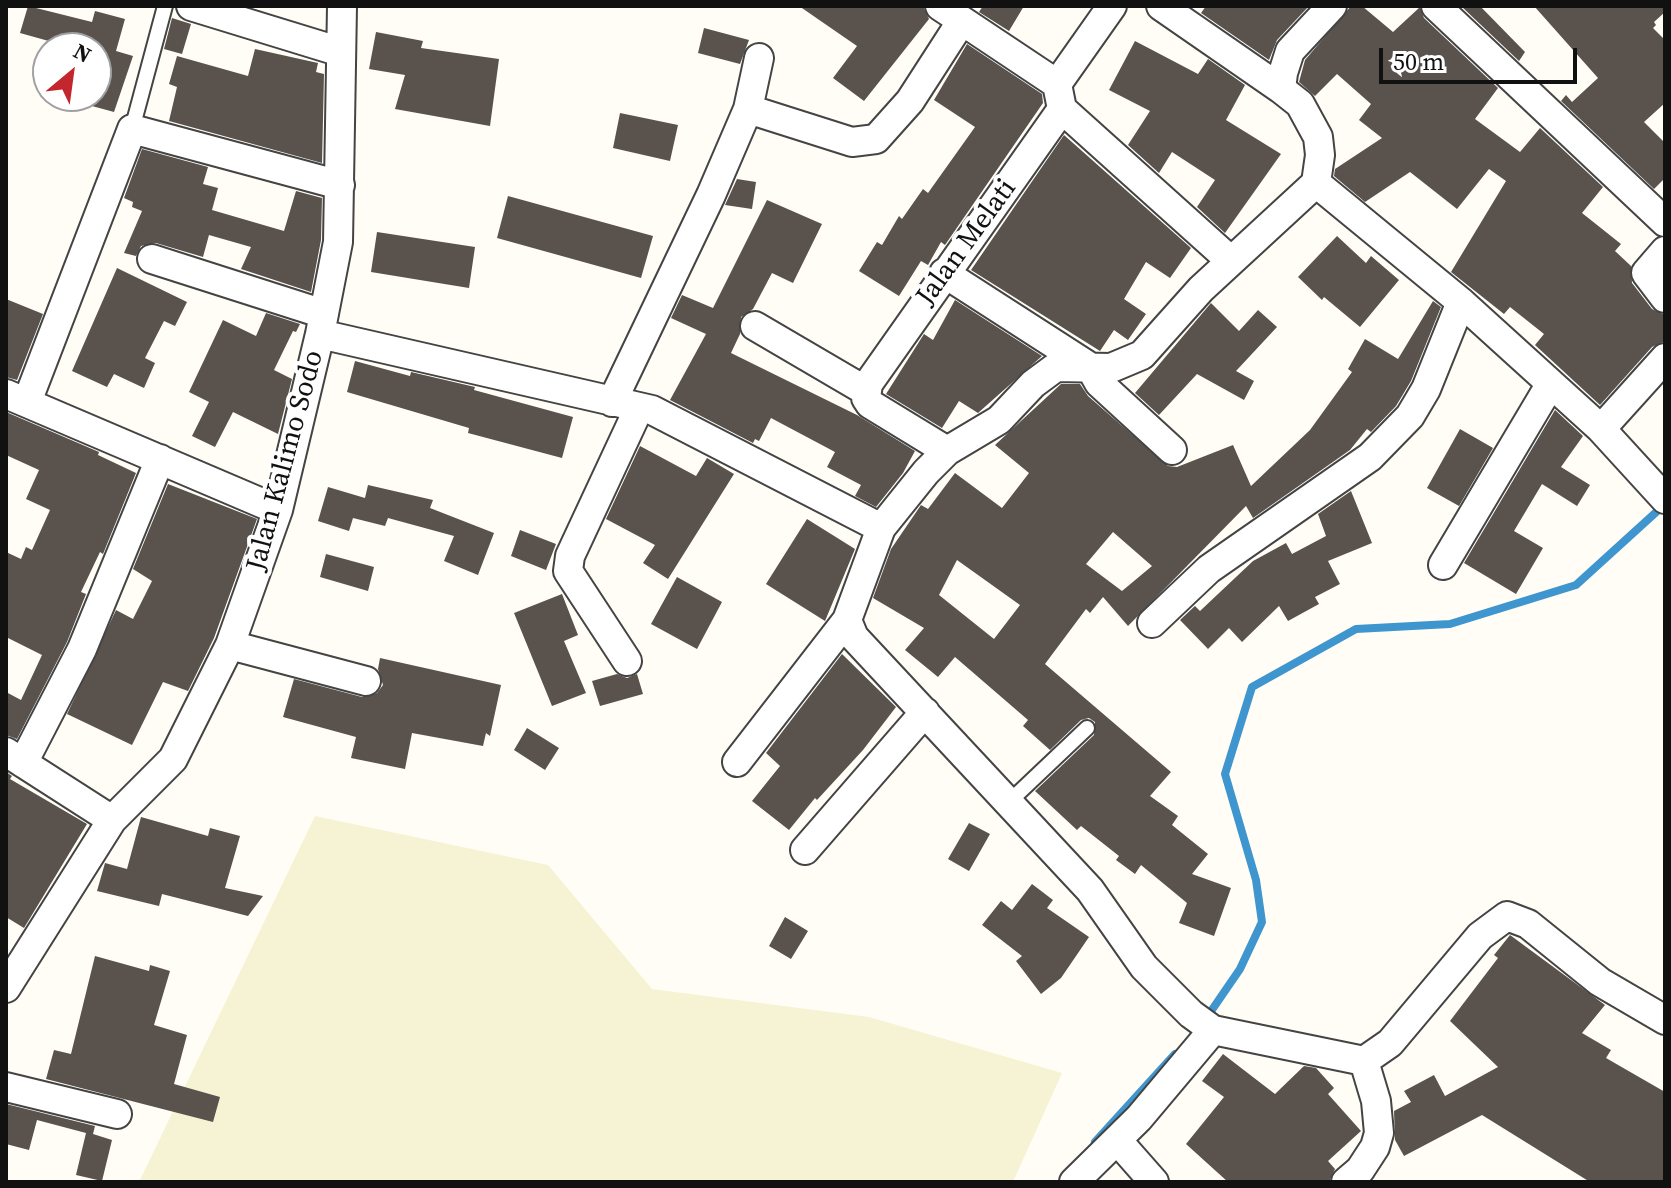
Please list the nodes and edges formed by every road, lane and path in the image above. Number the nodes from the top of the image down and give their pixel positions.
1 (165, 6) edge
2 (191, 6) edge
3 (342, 6) edge
4 (1112, 6) edge
5 (1332, 6) edge
6 (1436, 6) edge
7 (1179, 11) edge
8 (950, 14) edge
9 (341, 52) junction
10 (759, 58) dead end
11 (1281, 89) junction
12 (1060, 97) junction
13 (748, 109) junction
14 (132, 129) junction
15 (1316, 183) junction
16 (340, 185) junction
17 (1665, 222) edge
18 (1665, 251) edge
19 (152, 259) dead end
20 (1231, 261) junction
21 (944, 273) junction
22 (1665, 298) edge
23 (1461, 302) junction
24 (322, 324) junction
25 (755, 326) dead end
26 (1665, 358) edge
27 (1090, 367) junction
28 (1550, 385) junction
29 (866, 391) junction
30 (16, 398) edge
31 (645, 410) junction
32 (1601, 429) junction
33 (1172, 450) dead end
34 (947, 451) junction
35 (160, 459) junction
36 (1663, 497) edge
37 (278, 510) junction
38 (881, 528) junction
39 (1443, 565) dead end
40 (847, 620) junction
41 (1152, 623) dead end
42 (230, 645) junction
43 (627, 661) dead end
44 (366, 681) dead end
45 (925, 712) junction
46 (1087, 728) dead end
47 (15, 758) edge
48 (737, 762) dead end
49 (1010, 801) junction
50 (112, 820) junction
51 (805, 850) dead end
52 (15, 951) edge
53 (6, 988) edge
54 (1665, 1020) edge
55 (1203, 1023) junction
56 (1364, 1061) junction
57 (6, 1087) edge
58 (117, 1114) dead end
59 (1117, 1140) junction
60 (1074, 1182) edge
61 (1154, 1182) edge
62 (1346, 1182) edge

1 - 14 lane
2 - 9 street
3 - 9 street, Jalan Kalimo Sodo
4 - 12 street, Jalan Melati
5 - 11 street
6 - 17 street
7 - 11 street
8 - 12 street
8 - 13 street
9 - 16 street, Jalan Kalimo Sodo
10 - 13 street
11 - 15 street
12 - 20 street
12 - 21 street, Jalan Melati
13 - 31 street
14 - 16 street
14 - 30 street
15 - 20 street
15 - 23 street
16 - 24 street, Jalan Kalimo Sodo
18 - 22 street
19 - 24 street
20 - 27 street
21 - 27 street
21 - 29 street, Jalan Melati
23 - 28 street
23 - 41 street
24 - 31 street
24 - 37 street, Jalan Kalimo Sodo
25 - 29 street
26 - 32 street
27 - 33 street
27 - 34 street
28 - 32 street
28 - 39 street
29 - 34 street
30 - 35 street
31 - 38 street
31 - 43 street
32 - 36 street
34 - 38 street
35 - 37 street
35 - 47 street
37 - 42 street, Jalan Kalimo Sodo
38 - 40 street
40 - 45 street
40 - 48 street
42 - 44 street
42 - 50 street, Jalan Kalimo Sodo
45 - 49 street
45 - 51 street
46 - 49 lane
47 - 50 street
49 - 55 street
50 - 52 street, Jalan Kalimo Sodo
52 - 53 street, Jalan Kalimo Sodo
54 - 56 street
55 - 56 street
55 - 59 street
56 - 62 street
57 - 58 street
59 - 60 street
59 - 61 street

